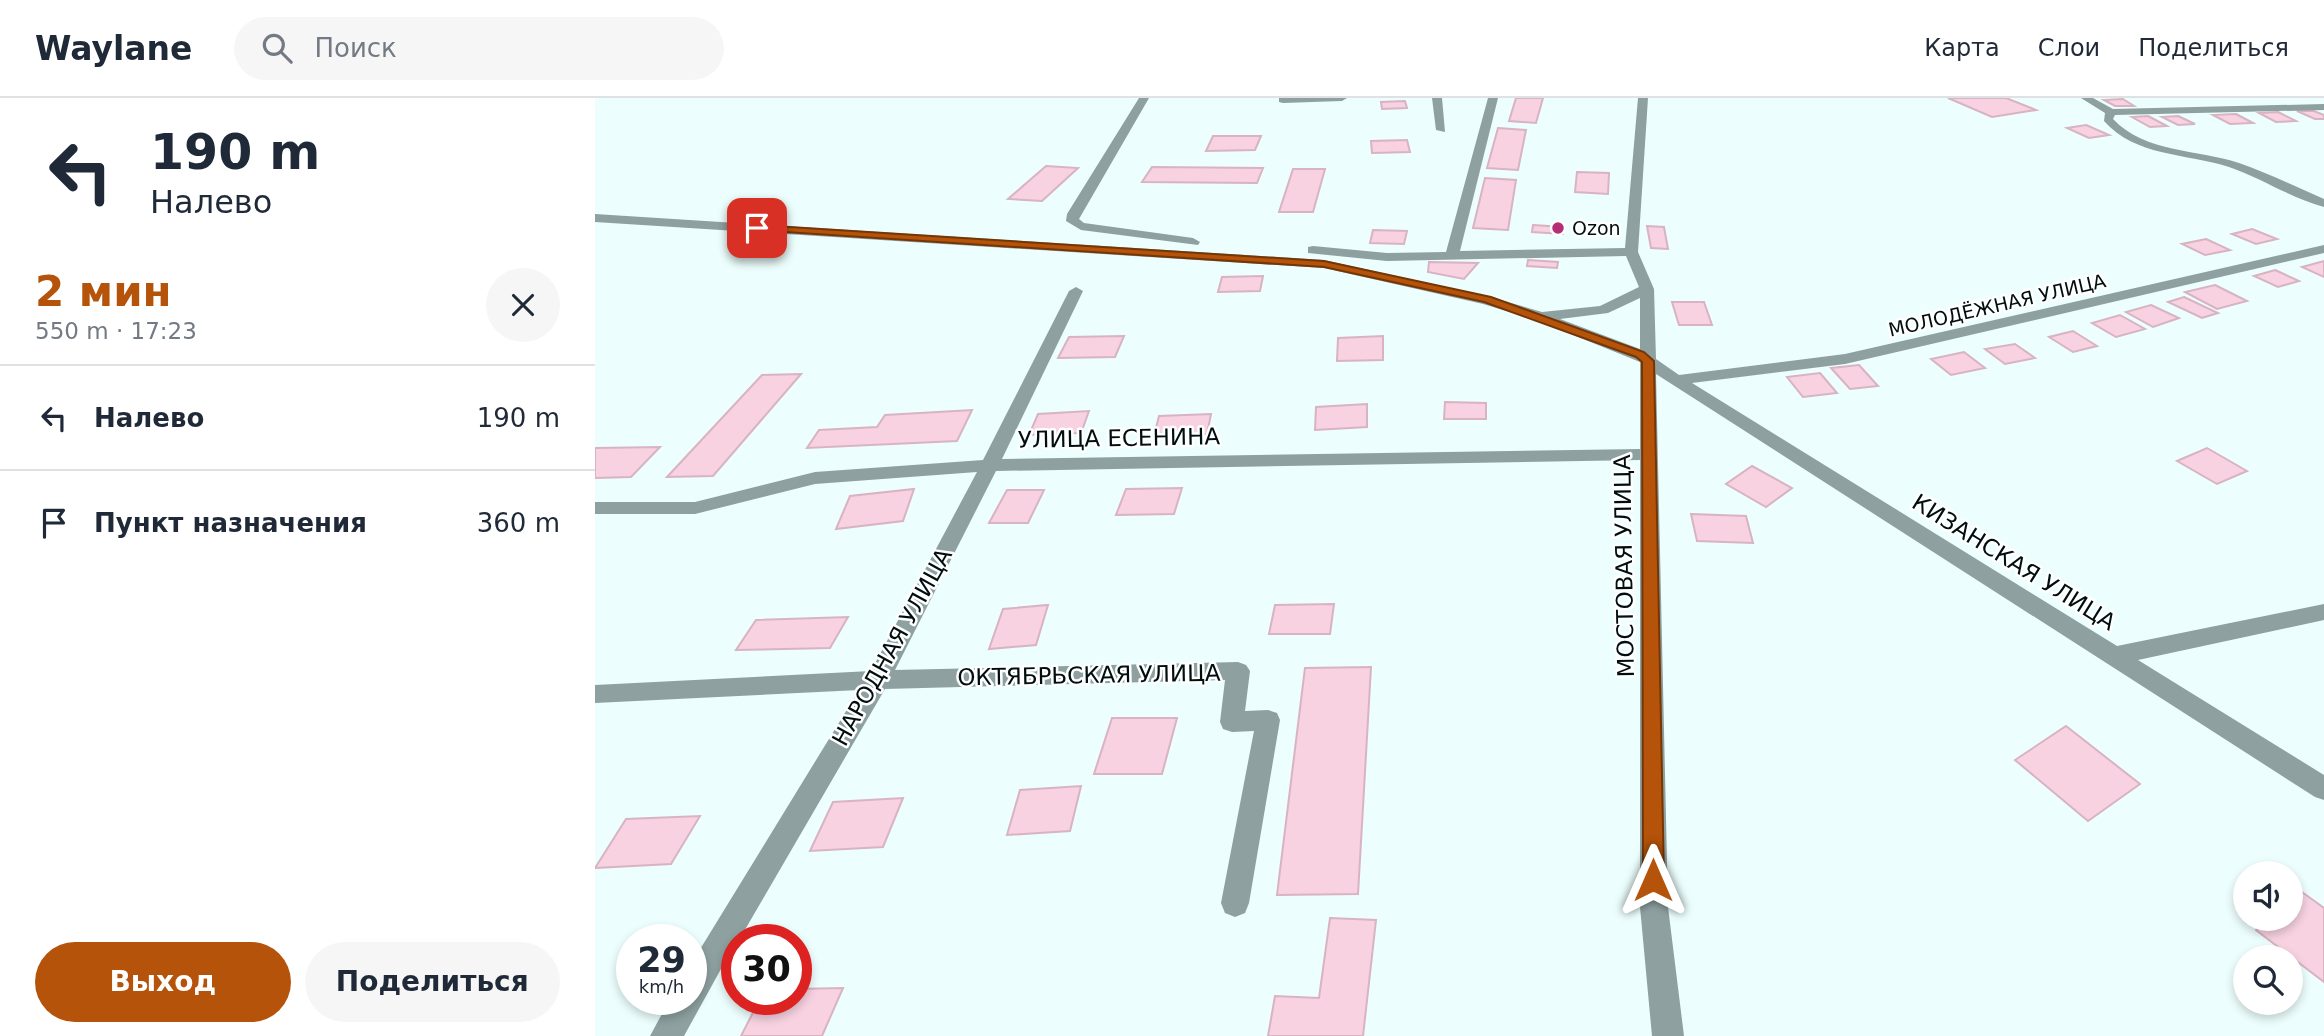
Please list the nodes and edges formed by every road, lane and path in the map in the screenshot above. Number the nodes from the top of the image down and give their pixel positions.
1 (1144, 98) edge
2 (1342, 98) edge
3 (1437, 98) edge
4 (1493, 98) edge
5 (1643, 98) edge
6 (2086, 98) edge
7 (1283, 100) dead end
8 (2324, 107) edge
9 (2111, 113) junction
10 (1441, 130) dead end
11 (2324, 203) edge
12 (595, 218) edge
13 (2324, 249) edge
14 (1631, 252) junction
15 (1452, 255) junction
16 (1647, 289) junction
17 (1076, 291) dead end
18 (1541, 317) junction
19 (1648, 361) junction
20 (1676, 380) junction
21 (1649, 454) junction
22 (990, 465) junction
23 (595, 508) edge
24 (2324, 612) edge
25 (2113, 656) junction
26 (878, 680) junction
27 (595, 694) edge
28 (2324, 789) edge
29 (1235, 903) dead end
30 (707, 966) edge
31 (678, 1015) edge
32 (666, 1036) edge
33 (1668, 1036) edge

1 - 15 street
2 - 7 street
3 - 10 street
4 - 15 street
5 - 14 street, МОСТОВАЯ УЛИЦА
6 - 9 street
8 - 9 street
9 - 11 street
12 - 18 street, КИЗАНСКАЯ УЛИЦА
13 - 20 street, МОЛОДЁЖНАЯ УЛИЦА
14 - 15 street
14 - 16 street, МОСТОВАЯ УЛИЦА
16 - 18 street
16 - 19 street, МОСТОВАЯ УЛИЦА
17 - 22 street, НАРОДНАЯ УЛИЦА
18 - 19 street, КИЗАНСКАЯ УЛИЦА
19 - 20 street, КИЗАНСКАЯ УЛИЦА
19 - 21 street, МОСТОВАЯ УЛИЦА
20 - 25 street, КИЗАНСКАЯ УЛИЦА
21 - 22 street, УЛИЦА ЕСЕНИНА
21 - 33 street, МОСТОВАЯ УЛИЦА
22 - 23 street, УЛИЦА ЕСЕНИНА
22 - 26 street, НАРОДНАЯ УЛИЦА
24 - 25 street
25 - 28 street, КИЗАНСКАЯ УЛИЦА
26 - 27 street
26 - 29 street, ОКТЯБРЬСКАЯ УЛИЦА
26 - 30 street, НАРОДНАЯ УЛИЦА
31 - 32 street

